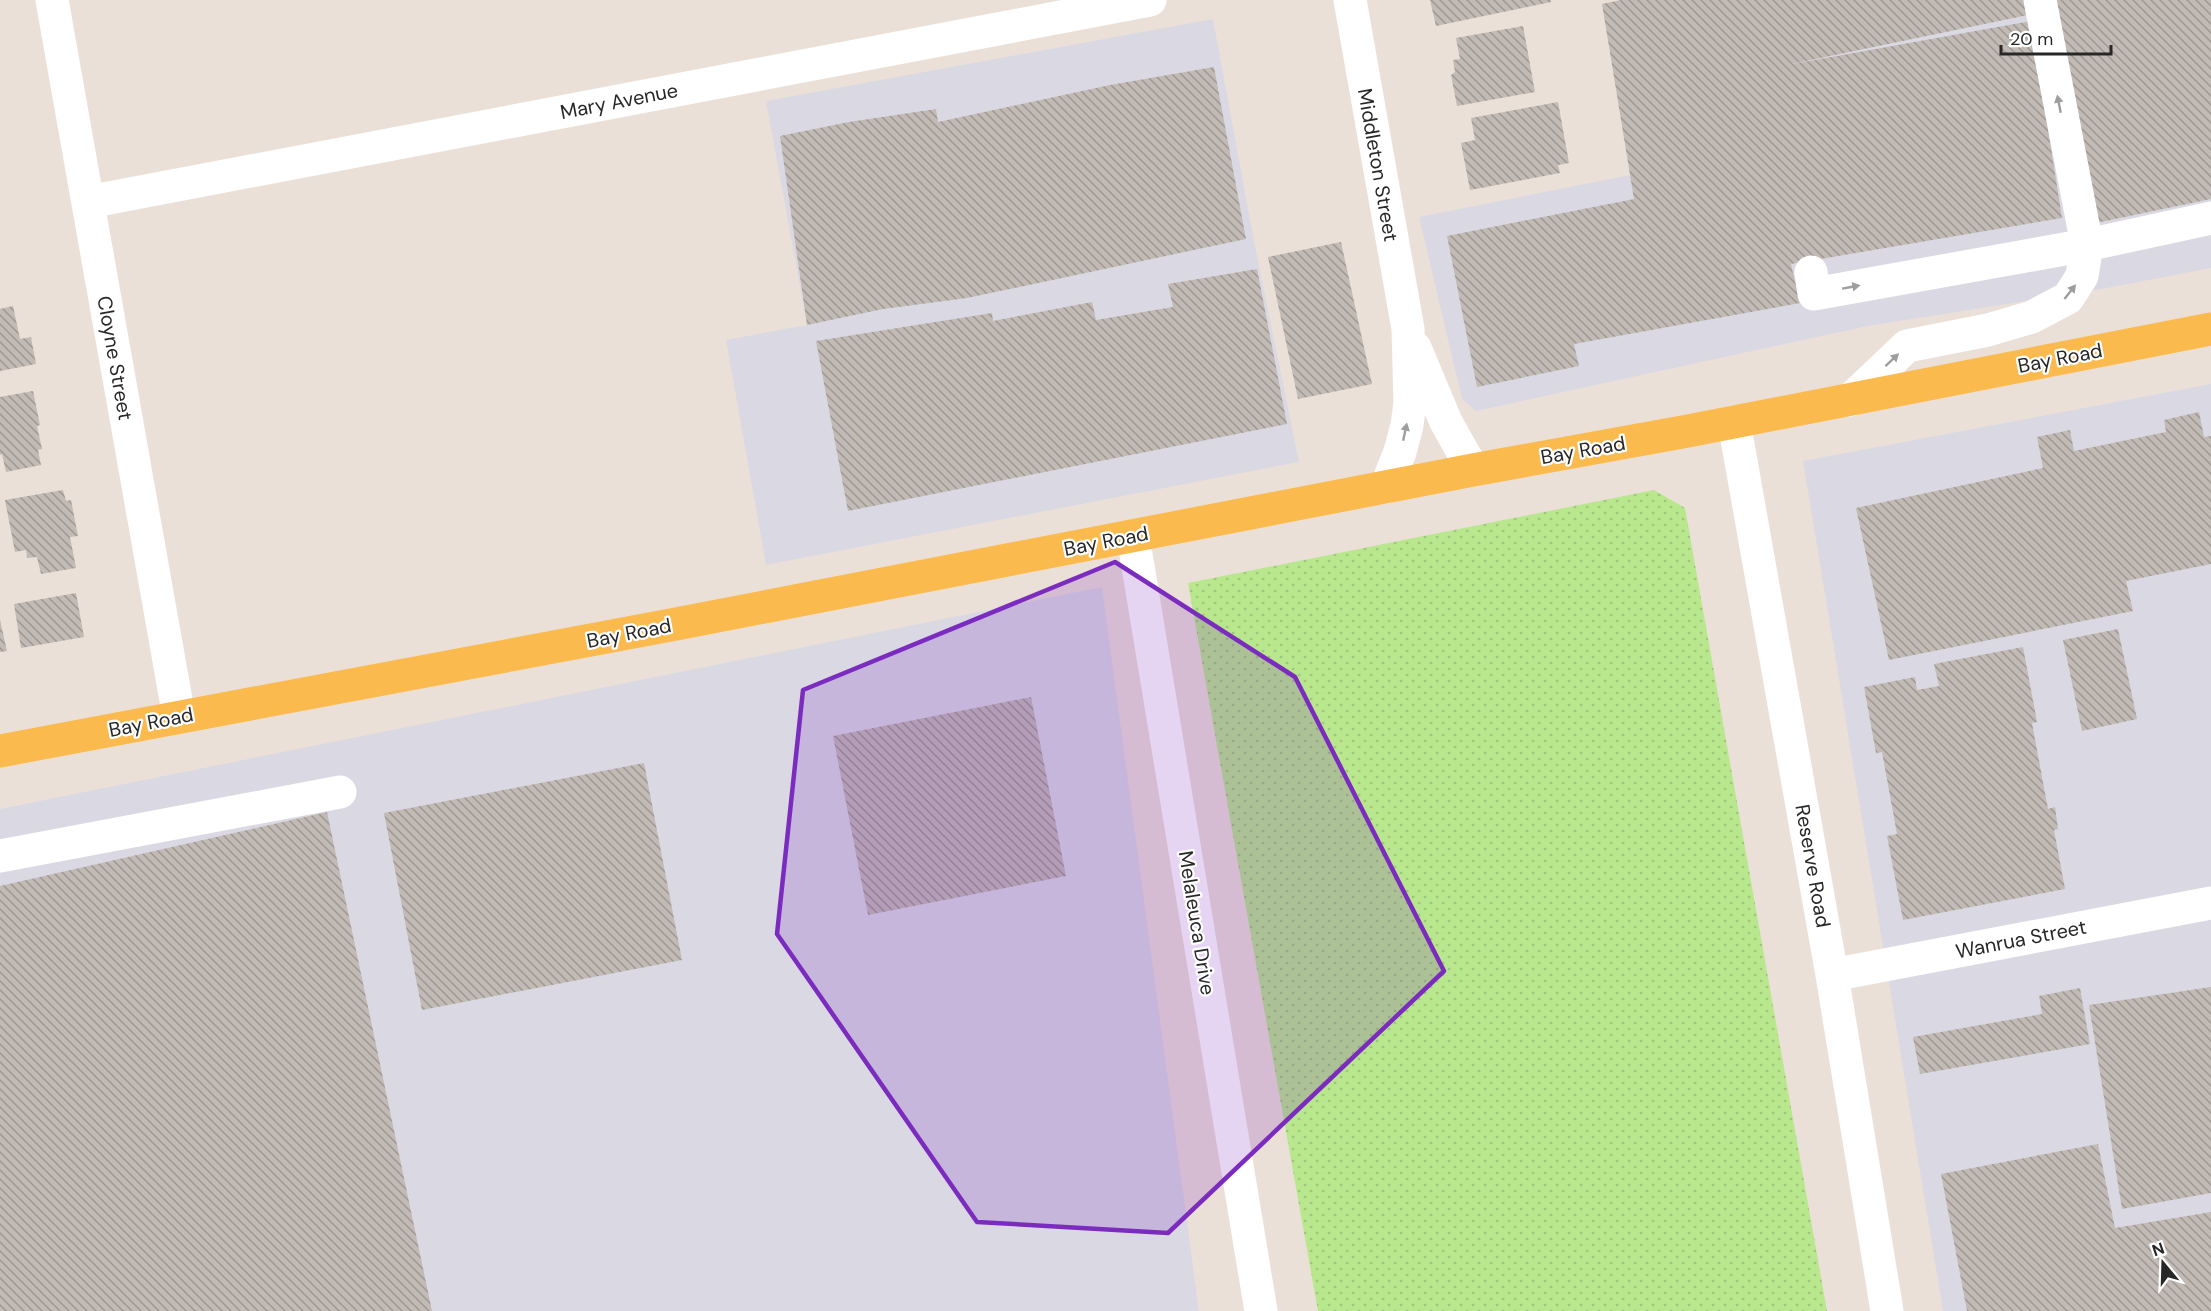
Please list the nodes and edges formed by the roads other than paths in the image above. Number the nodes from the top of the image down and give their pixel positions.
1 (52, 0) edge
2 (1150, 0) edge
3 (1350, 0) edge
4 (2040, 0) edge
5 (88, 202) junction
6 (2211, 218) edge
7 (2086, 245) junction
8 (1811, 272) dead end
9 (2211, 328) edge
10 (1408, 329) junction
11 (1850, 400) junction
12 (1734, 422) junction
13 (1473, 470) junction
14 (1386, 487) junction
15 (1133, 536) junction
16 (179, 717) junction
17 (0, 751) edge
18 (340, 792) dead end
19 (0, 856) edge
20 (2211, 903) edge
21 (1832, 975) junction
22 (1262, 1311) edge
23 (1887, 1311) edge

1 - 5 street, Cloyne Street
2 - 5 street, Mary Avenue
3 - 10 street, Middleton Street
7 -> 4 street
5 - 16 street, Cloyne Street
6 - 7 street
8 -> 7 street
11 -> 7 street
9 - 11 main road, Bay Road
10 - 13 street, Middleton Street
14 -> 10 street, Middleton Street
11 - 12 main road, Bay Road
12 - 13 main road, Bay Road
12 - 21 street, Reserve Road
13 - 14 main road, Bay Road
14 - 15 main road, Bay Road
15 - 16 main road, Bay Road
15 - 22 street, Melaleuca Drive
16 - 17 main road, Bay Road
18 - 19 street
20 - 21 street, Wanrua Street
21 - 23 street, Reserve Road

